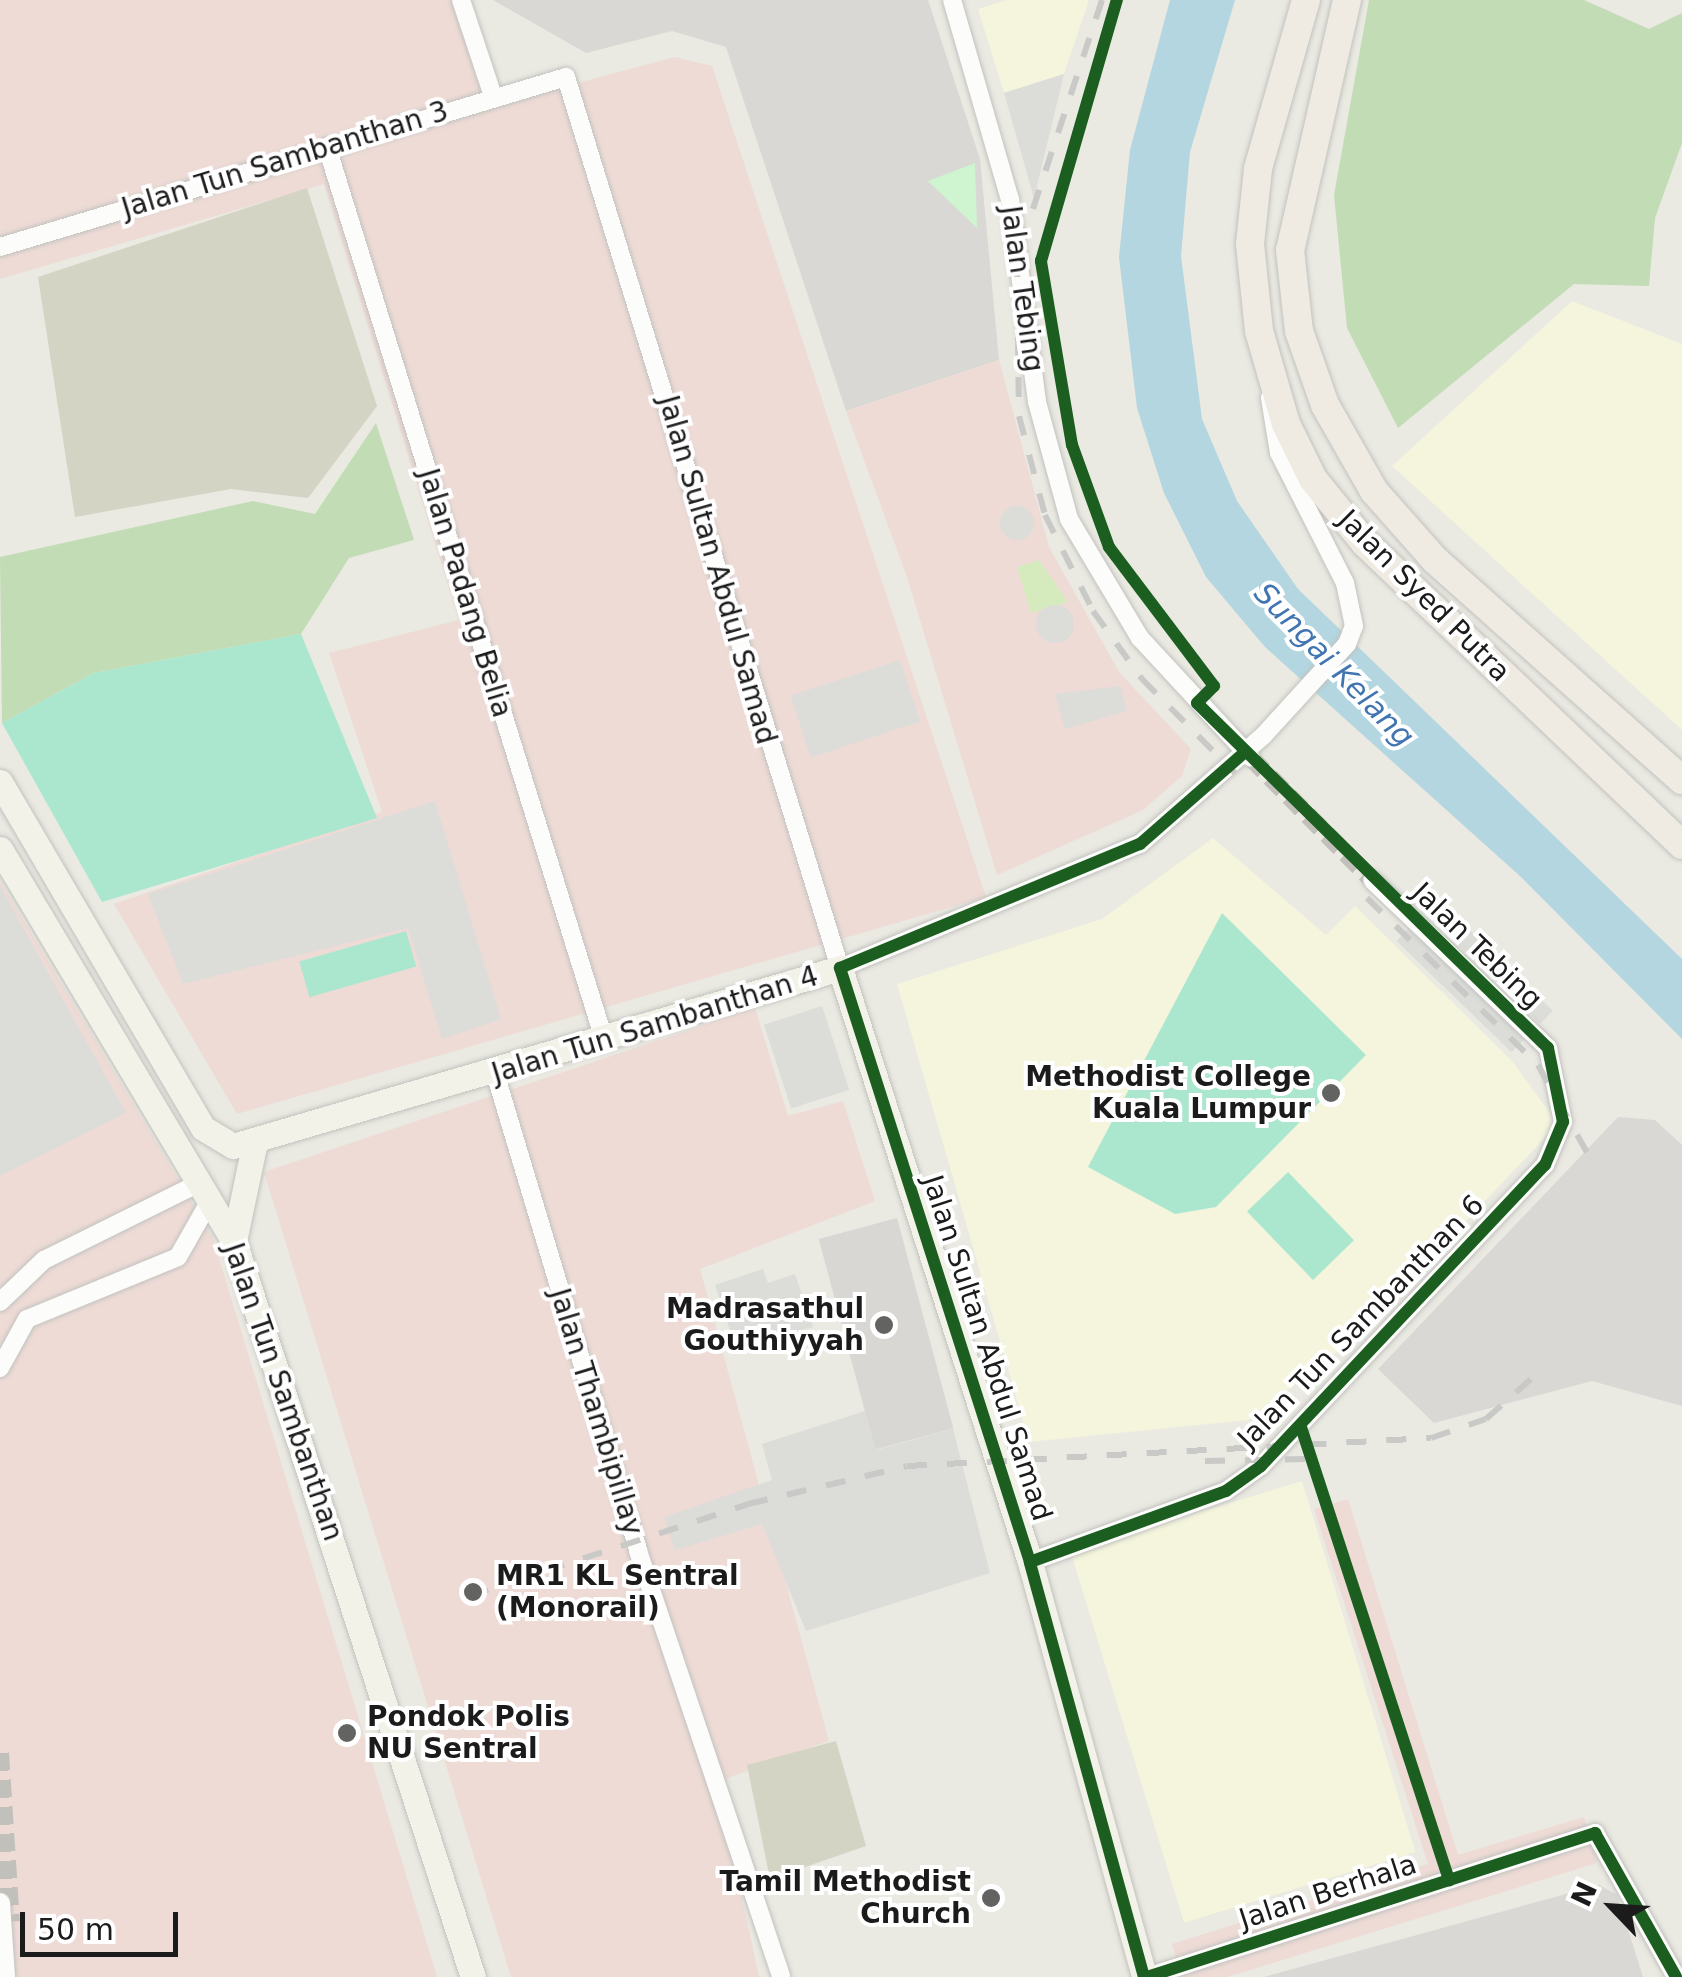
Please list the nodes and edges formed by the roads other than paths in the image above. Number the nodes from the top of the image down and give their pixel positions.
1 (460, 0) edge
2 (952, 0) edge
3 (1306, 0) edge
4 (1346, 0) edge
5 (568, 82) joint
6 (493, 96) junction
7 (327, 147) junction
8 (0, 247) edge
9 (1271, 380) junction
10 (1248, 755) junction
11 (1682, 780) edge
12 (0, 782) edge
13 (1682, 846) edge
14 (0, 849) edge
15 (1372, 880) tunnel mouth
16 (840, 968) junction
17 (604, 1039) junction
18 (1548, 1048) joint
19 (495, 1073) junction
20 (254, 1146) junction
21 (206, 1190) junction
22 (234, 1242) junction
23 (0, 1302) edge
24 (0, 1368) edge
25 (1030, 1562) junction
26 (0, 1903) tunnel mouth
27 (5, 1977) edge
28 (473, 1977) edge
29 (782, 1977) edge
30 (1146, 1977) edge
31 (1676, 1977) edge

1 - 6 street
2 - 10 street, Jalan Tebing
3 - 9 main road, Jalan Syed Putra
4 - 11 main road, Jalan Syed Putra
5 - 6 street, Jalan Tun Sambanthan 3
5 - 16 street, Jalan Sultan Abdul Samad
6 - 7 street, Jalan Tun Sambanthan 3
7 - 8 street, Jalan Tun Sambanthan 3
7 - 17 street, Jalan Padang Belia
9 - 10 street, Jalan Tun Sambanthan 4
9 - 13 main road, Jalan Syed Putra
10 - 16 street, Jalan Tun Sambanthan 4
12 - 20 main road
14 - 21 main road, Jalan Tun Sambanthan
15 - 18 street, Jalan Tebing
16 - 17 main road, Jalan Tun Sambanthan 4
16 - 25 main road, Jalan Sultan Abdul Samad
17 - 19 main road, Jalan Tun Sambanthan 4
18 - 25 street, Jalan Tun Sambanthan 6
19 - 20 main road, Jalan Tun Sambanthan 4
19 - 29 street, Jalan Thambipillay
20 - 22 main road
21 - 22 main road, Jalan Tun Sambanthan
21 - 23 street
21 - 24 street
22 - 28 main road, Jalan Tun Sambanthan
25 - 30 main road, Jalan Sultan Abdul Samad
26 - 27 street
30 - 31 street, Jalan Berhala

